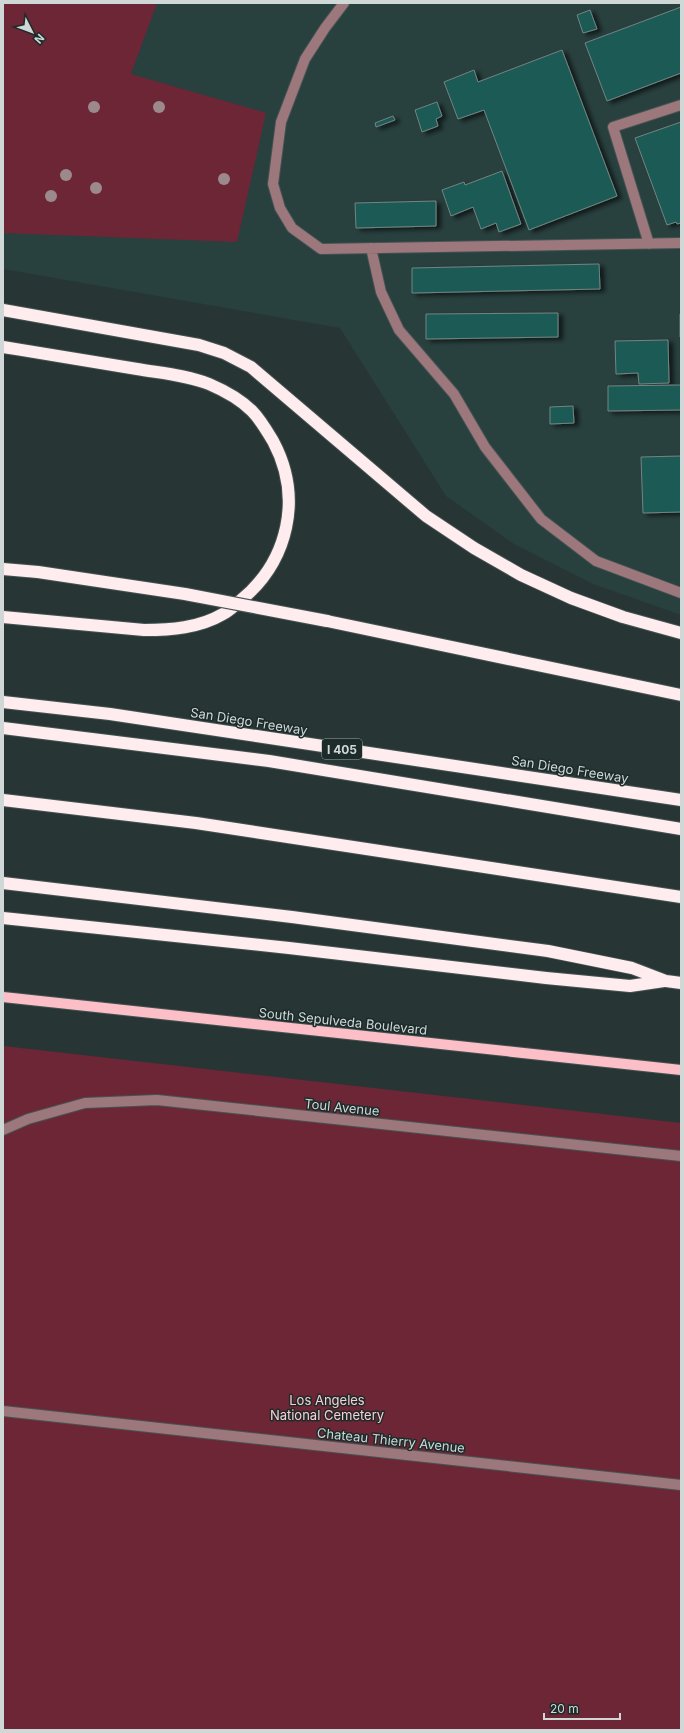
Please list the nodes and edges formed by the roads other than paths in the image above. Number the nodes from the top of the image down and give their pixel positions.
1 (344, 3) edge
2 (681, 105) edge
3 (681, 243) edge
4 (649, 244) junction
5 (371, 248) junction
6 (3, 310) edge
7 (3, 347) edge
8 (3, 569) edge
9 (681, 593) edge
10 (3, 617) edge
11 (681, 634) edge
12 (681, 695) edge
13 (3, 702) edge
14 (3, 728) edge
15 (3, 800) edge
16 (681, 800) edge
17 (681, 829) edge
18 (3, 883) edge
19 (681, 897) edge
20 (3, 918) edge
21 (666, 981) junction
22 (681, 983) edge
23 (3, 997) edge
24 (681, 1070) edge
25 (3, 1130) edge
26 (681, 1156) edge
27 (3, 1411) edge
28 (681, 1485) edge

1 - 5 street
2 - 4 street
3 - 4 street
4 - 5 street
5 - 9 street
6 - 11 highway
7 - 10 highway
8 - 12 highway, bridge
13 - 16 highway, San Diego Freeway / I 405
14 - 17 highway
15 - 19 highway
18 - 21 highway
20 - 21 highway
21 - 22 highway
23 - 24 main road, South Sepulveda Boulevard
25 - 26 street, Toul Avenue
27 - 28 street, Chateau Thierry Avenue

